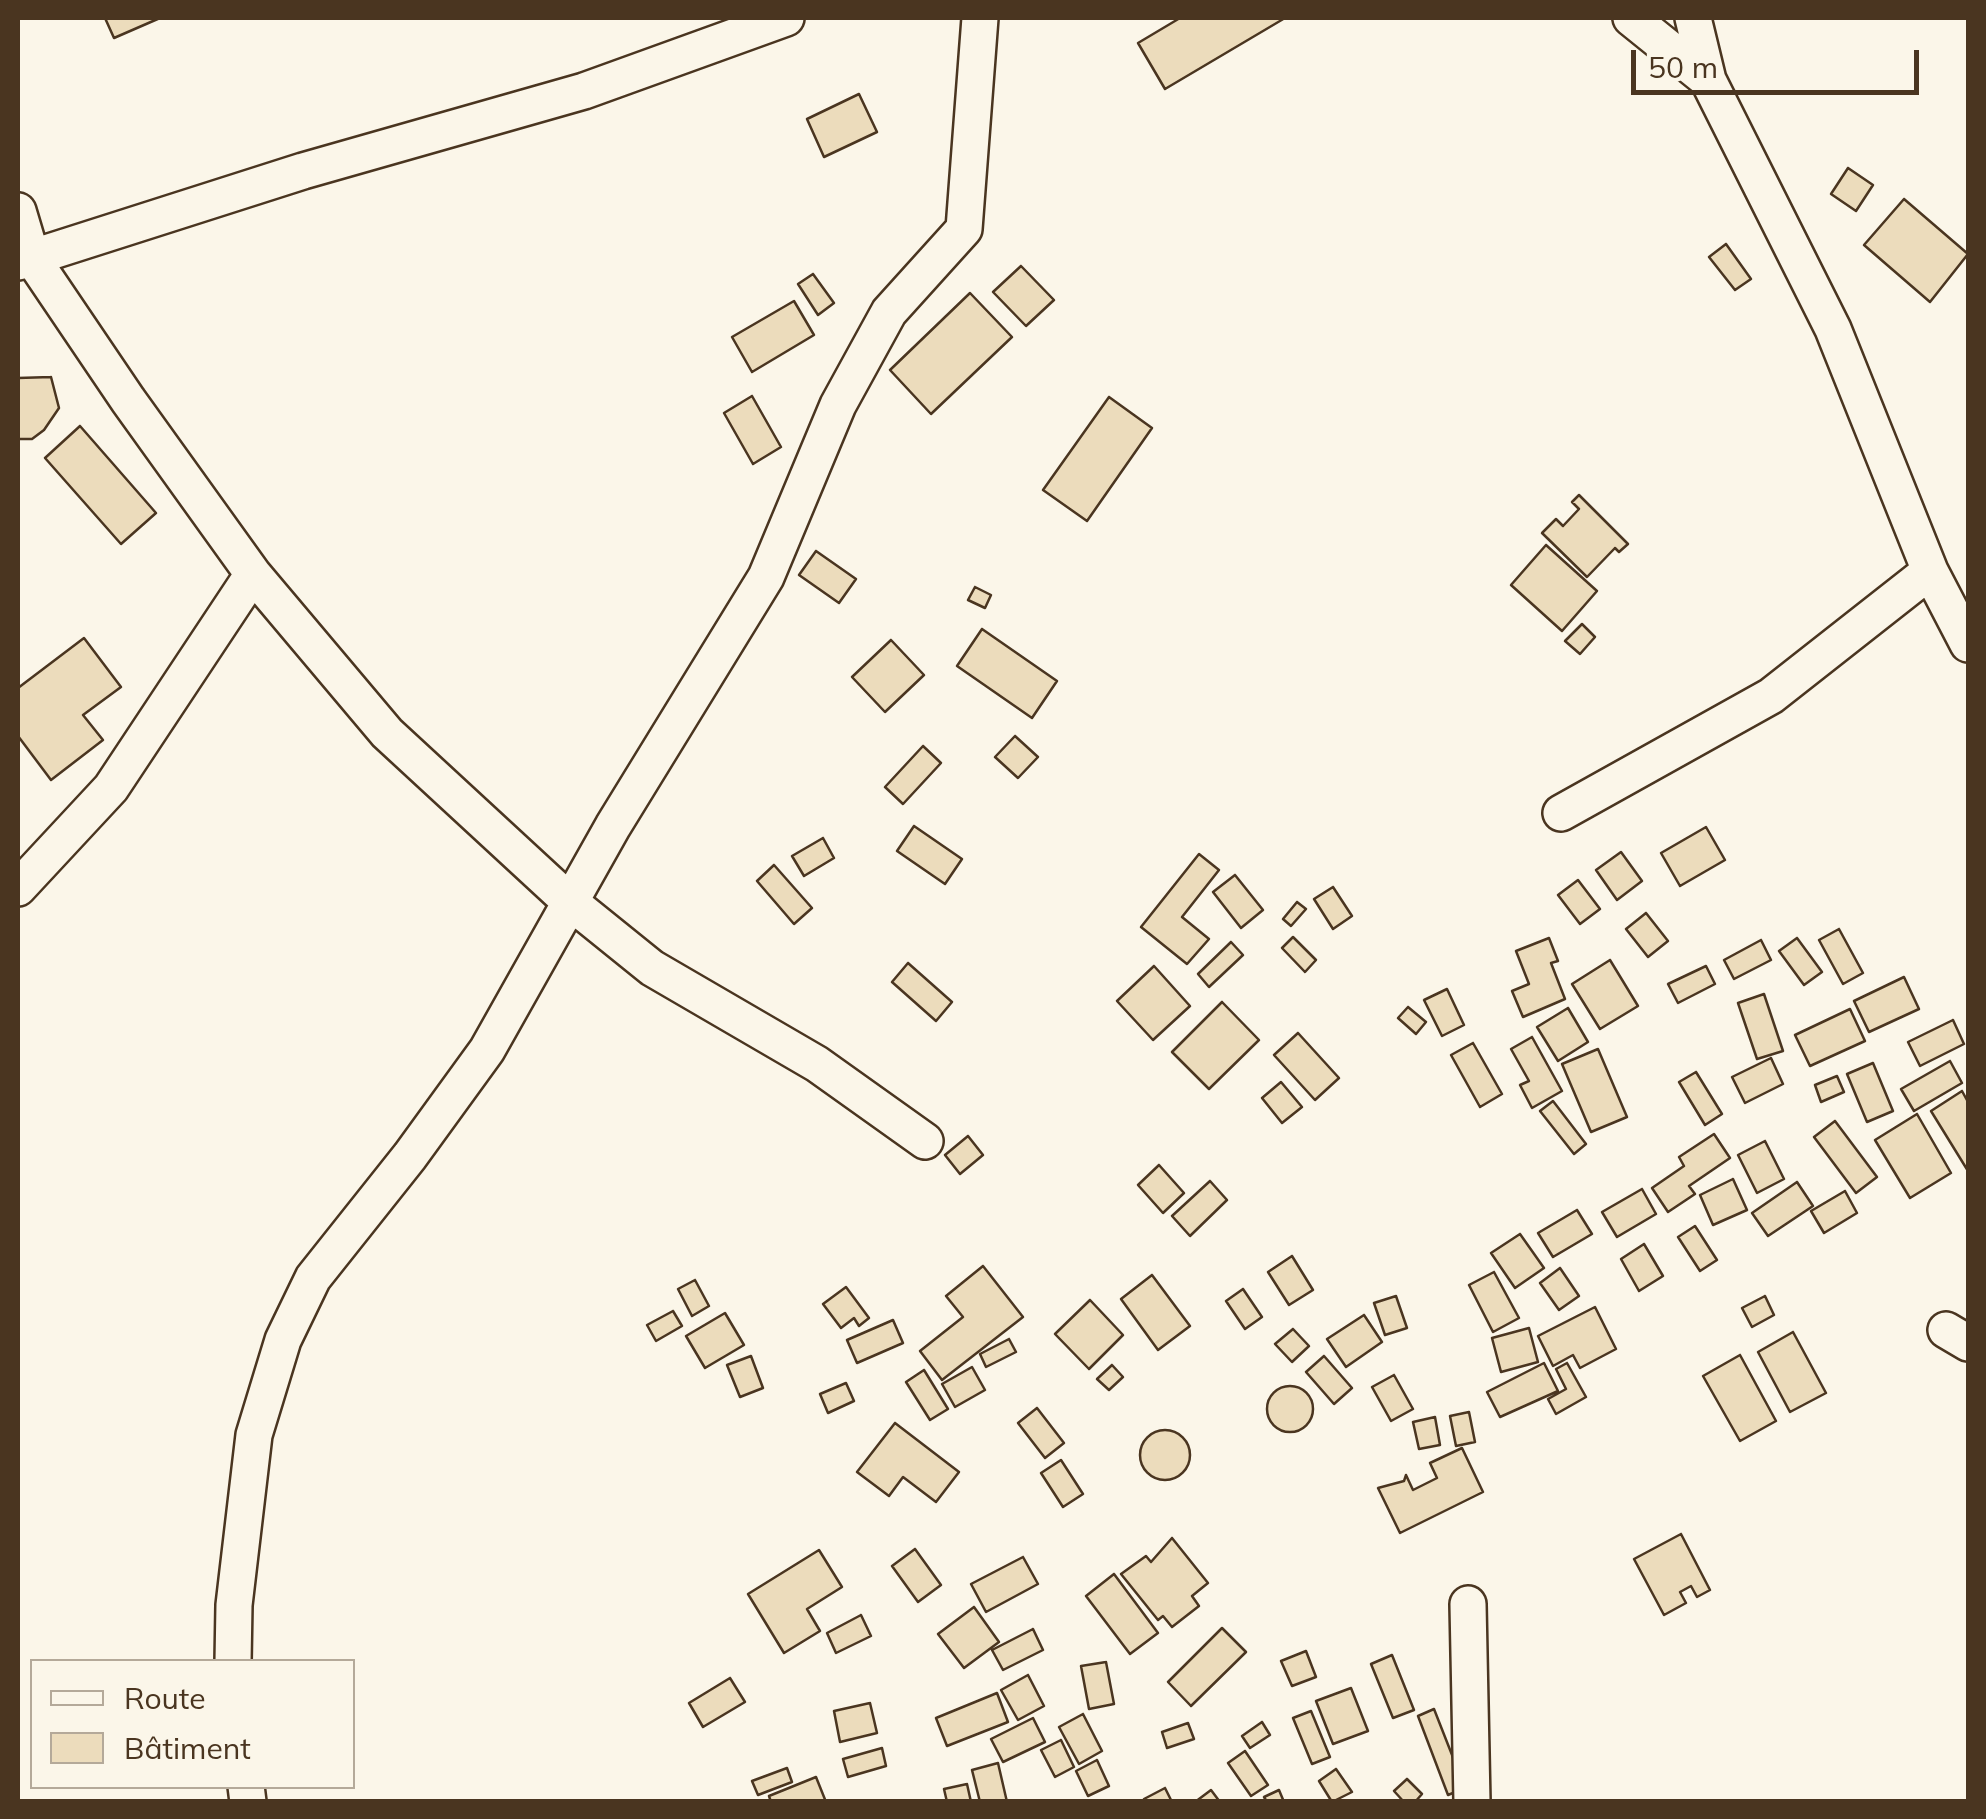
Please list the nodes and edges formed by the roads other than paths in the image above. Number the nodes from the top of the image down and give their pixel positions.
1 (786, 18) edge
2 (980, 18) edge
3 (1631, 18) edge
4 (1693, 18) edge
5 (1708, 80) junction
6 (18, 211) edge
7 (24, 260) edge
8 (1930, 571) junction
9 (253, 574) junction
10 (1968, 644) edge
11 (1561, 814) dead end
12 (18, 888) edge
13 (569, 901) junction
14 (925, 1141) dead end
15 (1468, 1604) dead end
16 (234, 1659) edge
17 (1472, 1802) edge

1 - 7 street
2 - 13 street
3 - 5 street
4 - 5 street
5 - 8 street
6 - 7 street
7 - 9 street
8 - 10 street
8 - 11 street
9 - 12 street
9 - 13 street
13 - 14 street
13 - 16 street
15 - 17 street

